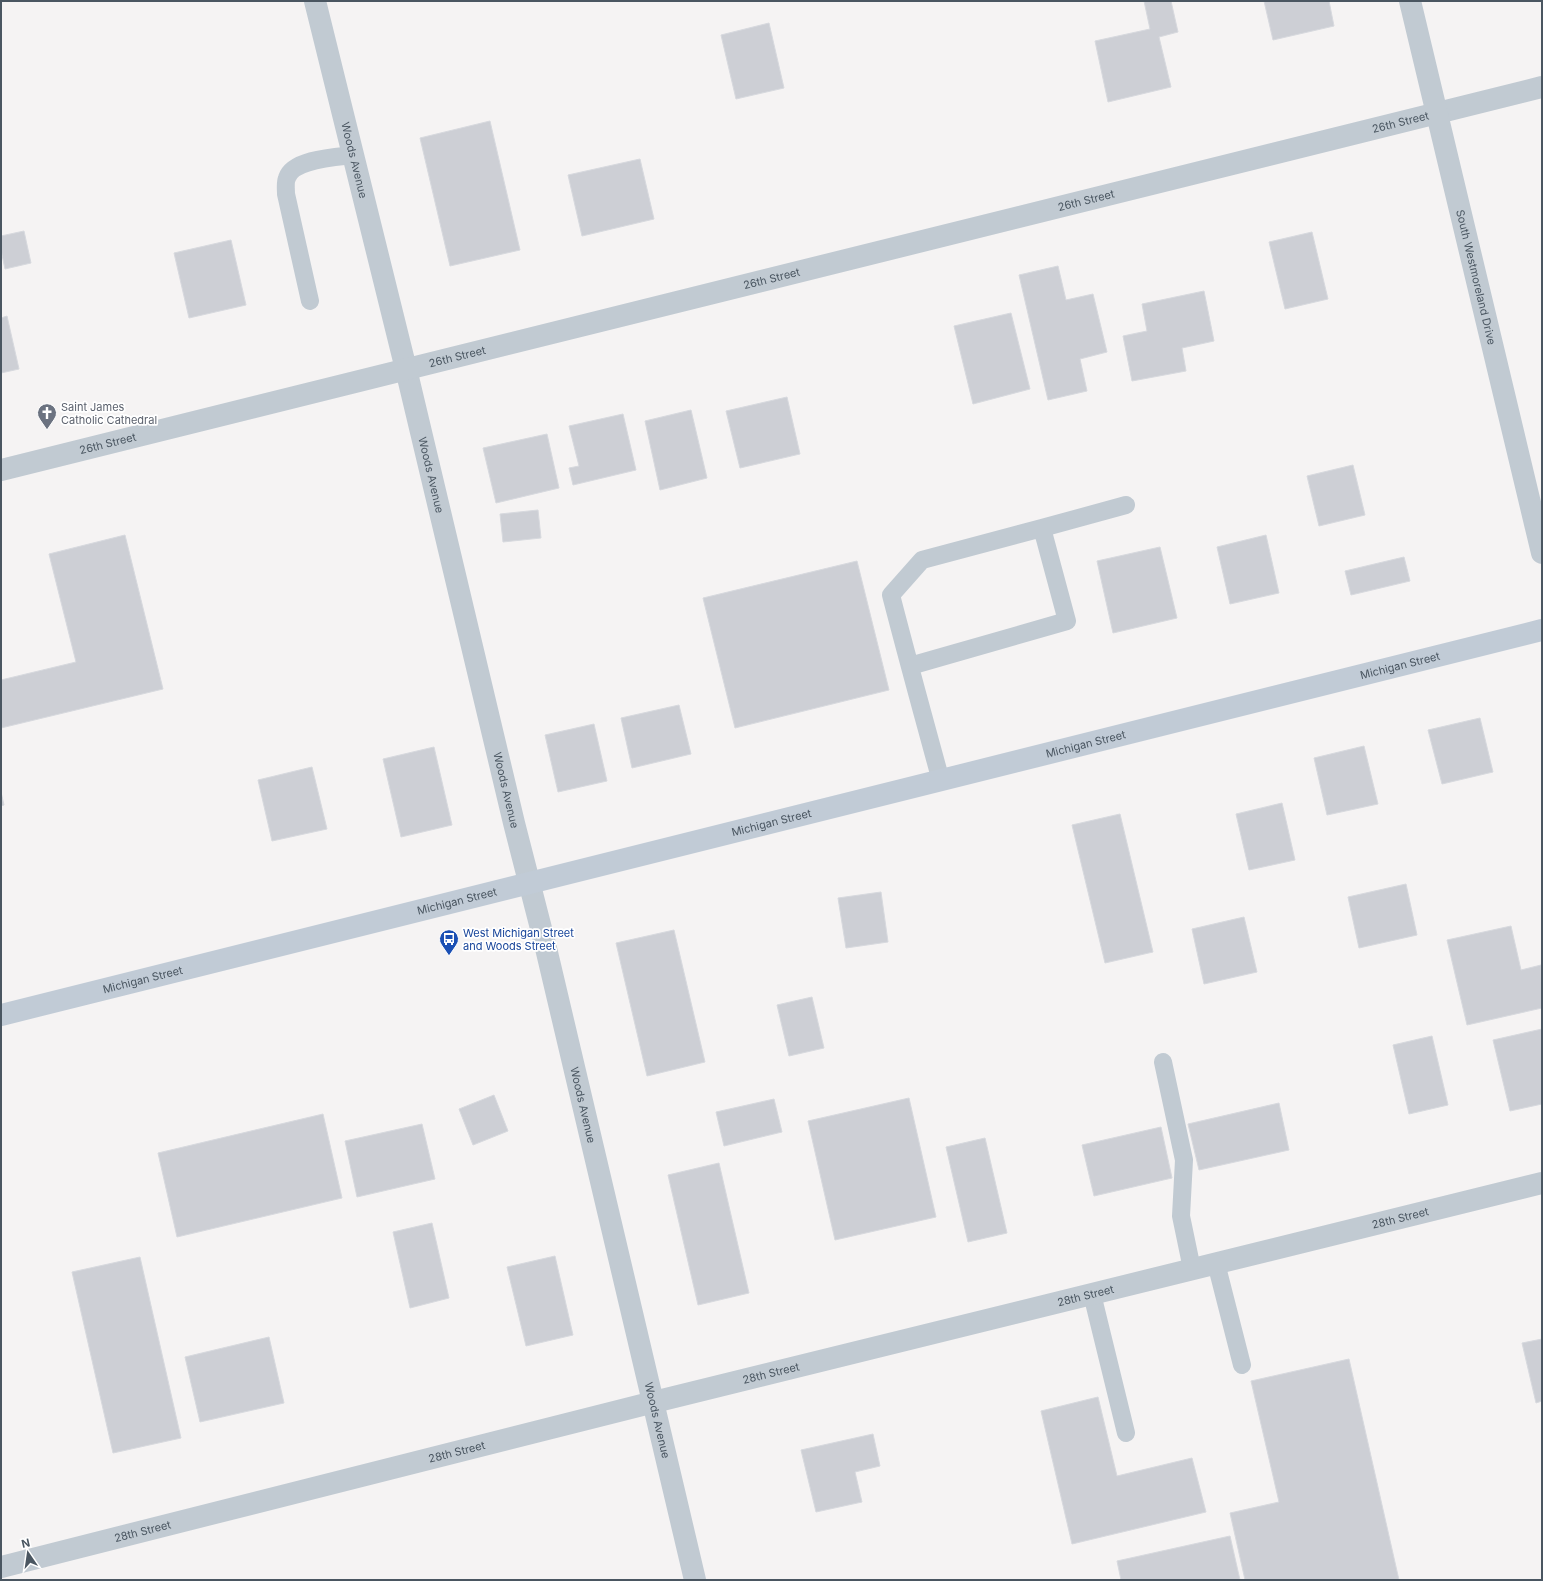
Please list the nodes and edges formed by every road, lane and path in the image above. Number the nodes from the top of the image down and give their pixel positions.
1 (315, 1) edge
2 (1410, 1) edge
3 (1542, 87) edge
4 (1438, 112) junction
5 (353, 155) junction
6 (310, 301) dead end
7 (406, 369) junction
8 (1, 470) edge
9 (1126, 505) dead end
10 (1042, 528) junction
11 (1542, 553) edge
12 (1542, 630) edge
13 (910, 666) junction
14 (941, 781) junction
15 (529, 883) junction
16 (1, 1015) edge
17 (1163, 1062) dead end
18 (1542, 1183) edge
19 (1216, 1263) junction
20 (1192, 1269) junction
21 (1092, 1294) junction
22 (1242, 1365) dead end
23 (654, 1402) junction
24 (1126, 1433) dead end
25 (1, 1567) edge
26 (695, 1580) edge

1 - 5 street, Woods Avenue
2 - 4 street, South Westmoreland Drive
3 - 4 street, 26th Street
4 - 7 street, 26th Street
4 - 11 street, South Westmoreland Drive
5 - 6 lane
5 - 7 street, Woods Avenue
7 - 8 street, 26th Street
7 - 15 street, Woods Avenue
9 - 10 lane
10 - 13 lane
10 - 13 lane
12 - 14 main road, Michigan Street
13 - 14 lane
14 - 15 main road, Michigan Street
15 - 16 main road, Michigan Street
15 - 23 street, Woods Avenue
17 - 20 lane
18 - 19 street, 28th Street
19 - 20 street, 28th Street
19 - 22 lane
20 - 21 street, 28th Street
21 - 23 street, 28th Street
21 - 24 lane
23 - 25 street, 28th Street
23 - 26 street, Woods Avenue

